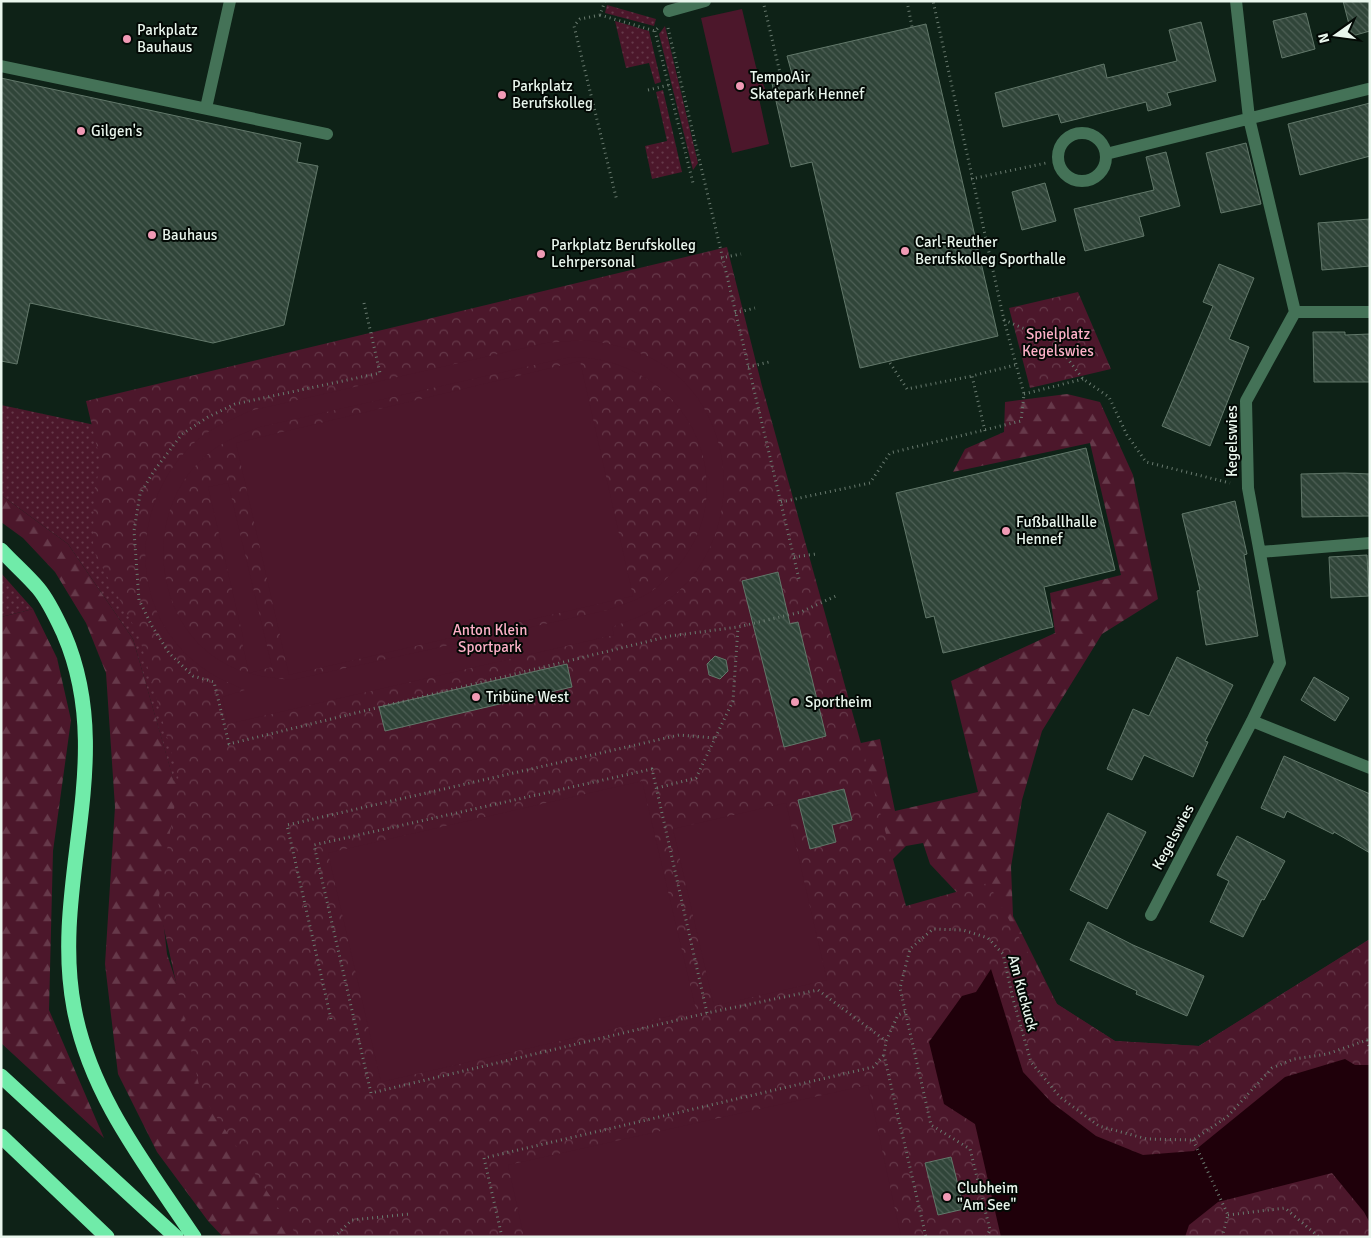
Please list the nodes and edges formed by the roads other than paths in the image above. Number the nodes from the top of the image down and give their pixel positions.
1 (230, 1) edge
2 (705, 1) edge
3 (1236, 1) edge
4 (669, 11) dead end
5 (1, 66) edge
6 (1368, 88) dead end
7 (206, 108) junction
8 (1249, 118) junction
9 (327, 134) dead end
10 (1106, 154) junction
11 (1296, 312) junction
12 (1370, 312) edge
13 (1370, 543) edge
14 (1, 550) edge
15 (1260, 552) junction
16 (1252, 721) junction
17 (1370, 768) edge
18 (1151, 915) dead end
19 (1, 1076) edge
20 (1, 1136) edge
21 (107, 1237) edge
22 (176, 1237) edge
23 (194, 1237) edge

1 - 7 street
2 - 4 street
3 - 8 street
5 - 7 street
6 - 8 street
7 - 9 street
8 - 10 street
8 - 11 street
10 - 10 street
11 - 12 street
11 - 15 street, Kegelswies
13 - 15 street
14 - 23 highway
15 - 16 street, Kegelswies
16 - 17 street
16 - 18 street, Kegelswies
19 - 22 highway
20 - 21 highway

